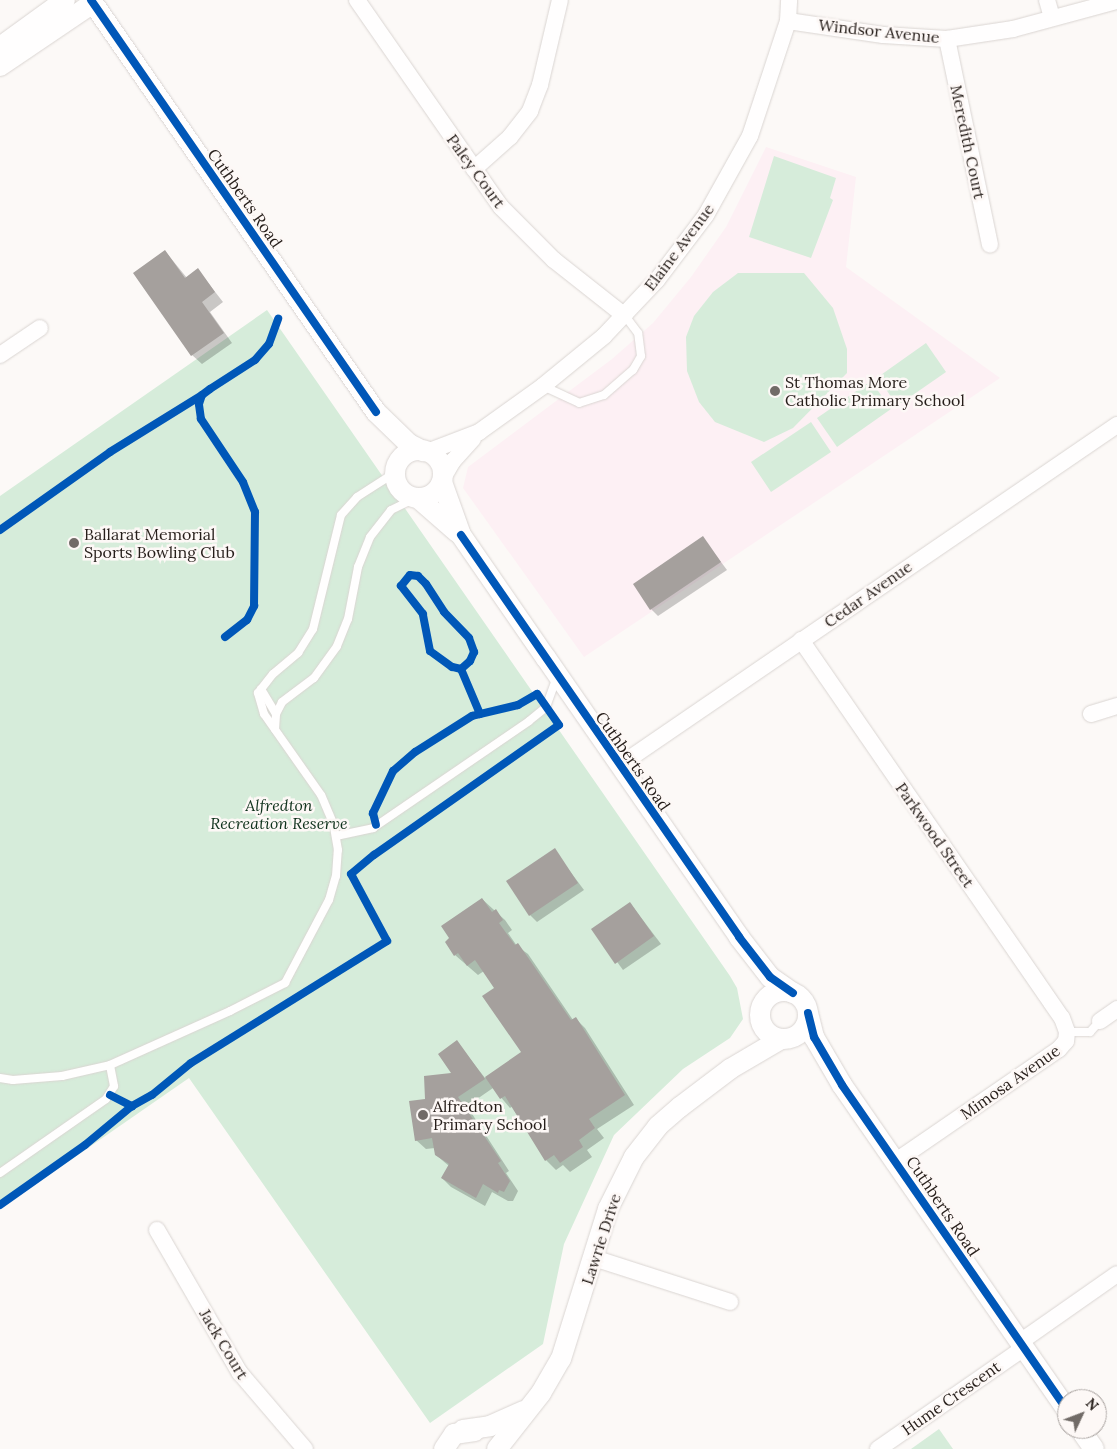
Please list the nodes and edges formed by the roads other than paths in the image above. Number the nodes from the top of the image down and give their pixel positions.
1 (66, 0) edge
2 (357, 0) edge
3 (560, 0) edge
4 (789, 0) edge
5 (1047, 0) edge
6 (1117, 1) edge
7 (92, 2) edge
8 (1052, 17) junction
9 (788, 21) junction
10 (947, 39) junction
11 (0, 47) edge
12 (0, 66) edge
13 (474, 169) junction
14 (990, 245) dead end
15 (625, 316) junction
16 (40, 328) dead end
17 (0, 355) edge
18 (543, 386) junction
19 (376, 412) junction
20 (1117, 424) edge
21 (479, 432) junction
22 (425, 451) junction
23 (396, 470) junction
24 (442, 480) junction
25 (417, 498) junction
26 (460, 534) junction
27 (801, 640) junction
28 (558, 675) junction
29 (261, 689) junction
30 (1117, 706) edge
31 (276, 714) junction
32 (1091, 714) dead end
33 (275, 728) junction
34 (620, 765) junction
35 (336, 836) junction
36 (739, 937) junction
37 (794, 993) junction
38 (1117, 1009) edge
39 (760, 1012) junction
40 (808, 1013) junction
41 (1100, 1021) joint
42 (1067, 1032) junction
43 (782, 1039) junction
44 (110, 1065) junction
45 (730, 1069) junction
46 (0, 1078) edge
47 (842, 1085) junction
48 (896, 1161) junction
49 (0, 1172) edge
50 (157, 1230) dead end
51 (594, 1258) junction
52 (1117, 1274) edge
53 (730, 1302) dead end
54 (1022, 1345) junction
55 (1057, 1396) edge
56 (526, 1410) junction
57 (463, 1430) junction
58 (444, 1448) edge
59 (305, 1449) edge
60 (490, 1449) edge
61 (497, 1449) edge
62 (878, 1449) edge

1 - 11 street
2 - 13 street, Paley Court
3 - 13 street
4 - 9 street, Elaine Avenue
5 - 8 street
6 - 8 street, Windsor Avenue
7 - 12 street
7 - 19 street, Cuthberts Road
8 - 10 street, Windsor Avenue
9 - 10 street, Windsor Avenue
9 - 15 street, Elaine Avenue
10 - 14 street, Meredith Court
13 - 15 street, Paley Court
15 - 18 street, Elaine Avenue
15 - 18 lane
16 - 17 street
18 - 21 street, Elaine Avenue
19 - 22 street, Cuthberts Road
19 - 23 street, Cuthberts Road
20 - 27 street, Cedar Avenue
21 - 22 street, Elaine Avenue
21 - 24 street, Elaine Avenue
22 - 23 street
22 - 24 street
23 - 25 street
23 - 29 lane
24 - 25 street
24 - 26 street, Cuthberts Road
25 - 26 street, Cuthberts Road
25 - 31 lane
26 - 28 street, Cuthberts Road
27 - 34 street, Cedar Avenue
27 - 42 street, Parkwood Street
28 - 34 street, Cuthberts Road
28 - 35 lane
29 - 31 lane
29 - 33 lane
30 - 32 street
31 - 33 lane
33 - 35 lane
34 - 36 street, Cuthberts Road
35 - 44 lane
36 - 37 street, Cuthberts Road
36 - 39 street, Cuthberts Road
37 - 39 street
37 - 40 street
38 - 41 street, Mimosa Avenue
39 - 43 street
39 - 45 street, Lawrie Drive
40 - 43 street
40 - 47 street, Cuthberts Road
41 - 42 lane, Mimosa Avenue
42 - 48 street, Mimosa Avenue
43 - 45 street, Lawrie Drive
43 - 47 street, Cuthberts Road
44 - 46 lane
44 - 49 lane
45 - 51 street, Lawrie Drive
47 - 48 street, Cuthberts Road
48 - 54 street, Cuthberts Road
50 - 59 street, Jack Court
51 - 53 street
51 - 56 street, Lawrie Drive
52 - 54 street, Hume Crescent
54 - 55 street, Cuthberts Road
54 - 62 street, Hume Crescent
56 - 57 street, Lawrie Drive
56 - 61 street, Lawrie Drive
57 - 58 street
57 - 60 street

